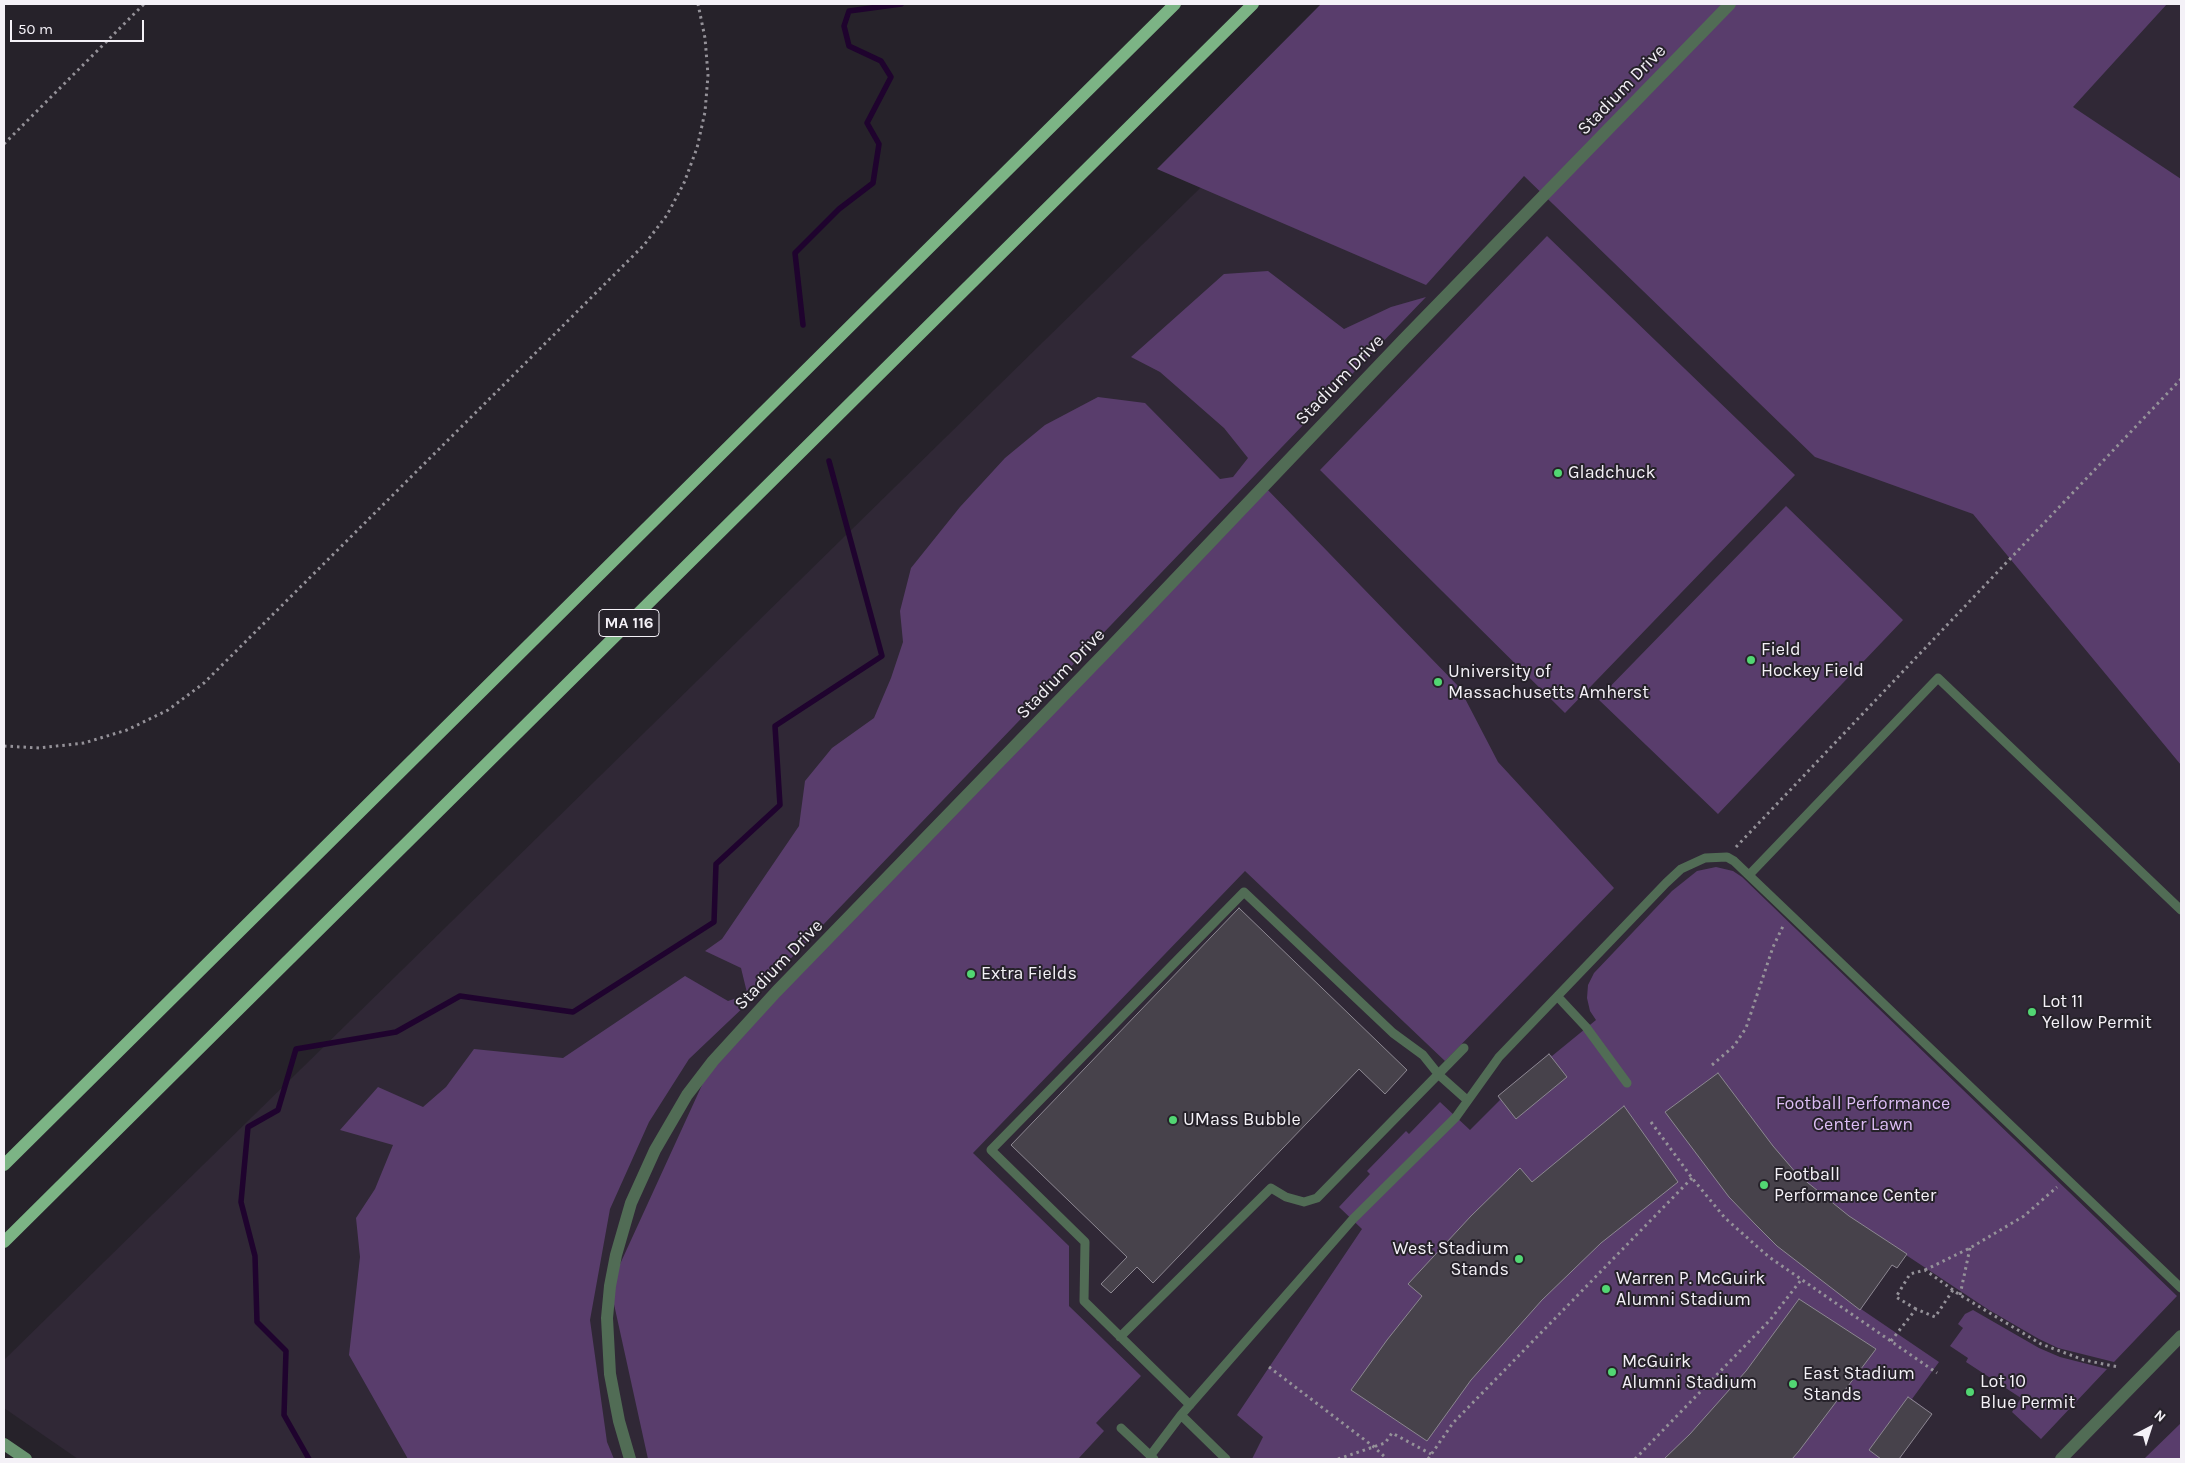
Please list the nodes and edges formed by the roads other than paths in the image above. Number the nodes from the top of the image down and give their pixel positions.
1 (1175, 4) edge
2 (1253, 4) edge
3 (1730, 4) edge
4 (1749, 875) junction
5 (2181, 910) edge
6 (1558, 997) junction
7 (1464, 1048) dead end
8 (1439, 1076) junction
9 (1627, 1084) dead end
10 (1467, 1100) junction
11 (4, 1165) edge
12 (4, 1242) edge
13 (2181, 1288) edge
14 (2181, 1336) edge
15 (1120, 1337) junction
16 (1190, 1405) junction
17 (1181, 1415) junction
18 (1121, 1428) dead end
19 (4, 1444) edge
20 (1152, 1458) edge
21 (26, 1459) edge
22 (630, 1459) edge
23 (1226, 1459) edge
24 (2061, 1459) edge

1 - 11 main road, MA 116
2 - 12 main road, MA 116
3 - 22 street, Stadium Drive
4 - 5 lane
4 - 6 lane
4 - 13 lane
6 - 9 lane
6 - 10 lane
7 - 8 lane
8 - 10 lane
8 - 15 lane
8 - 15 lane
10 - 16 lane
14 - 24 street
15 - 16 lane
16 - 17 lane
17 - 20 lane
17 - 23 lane
18 - 20 lane
19 - 21 main road

